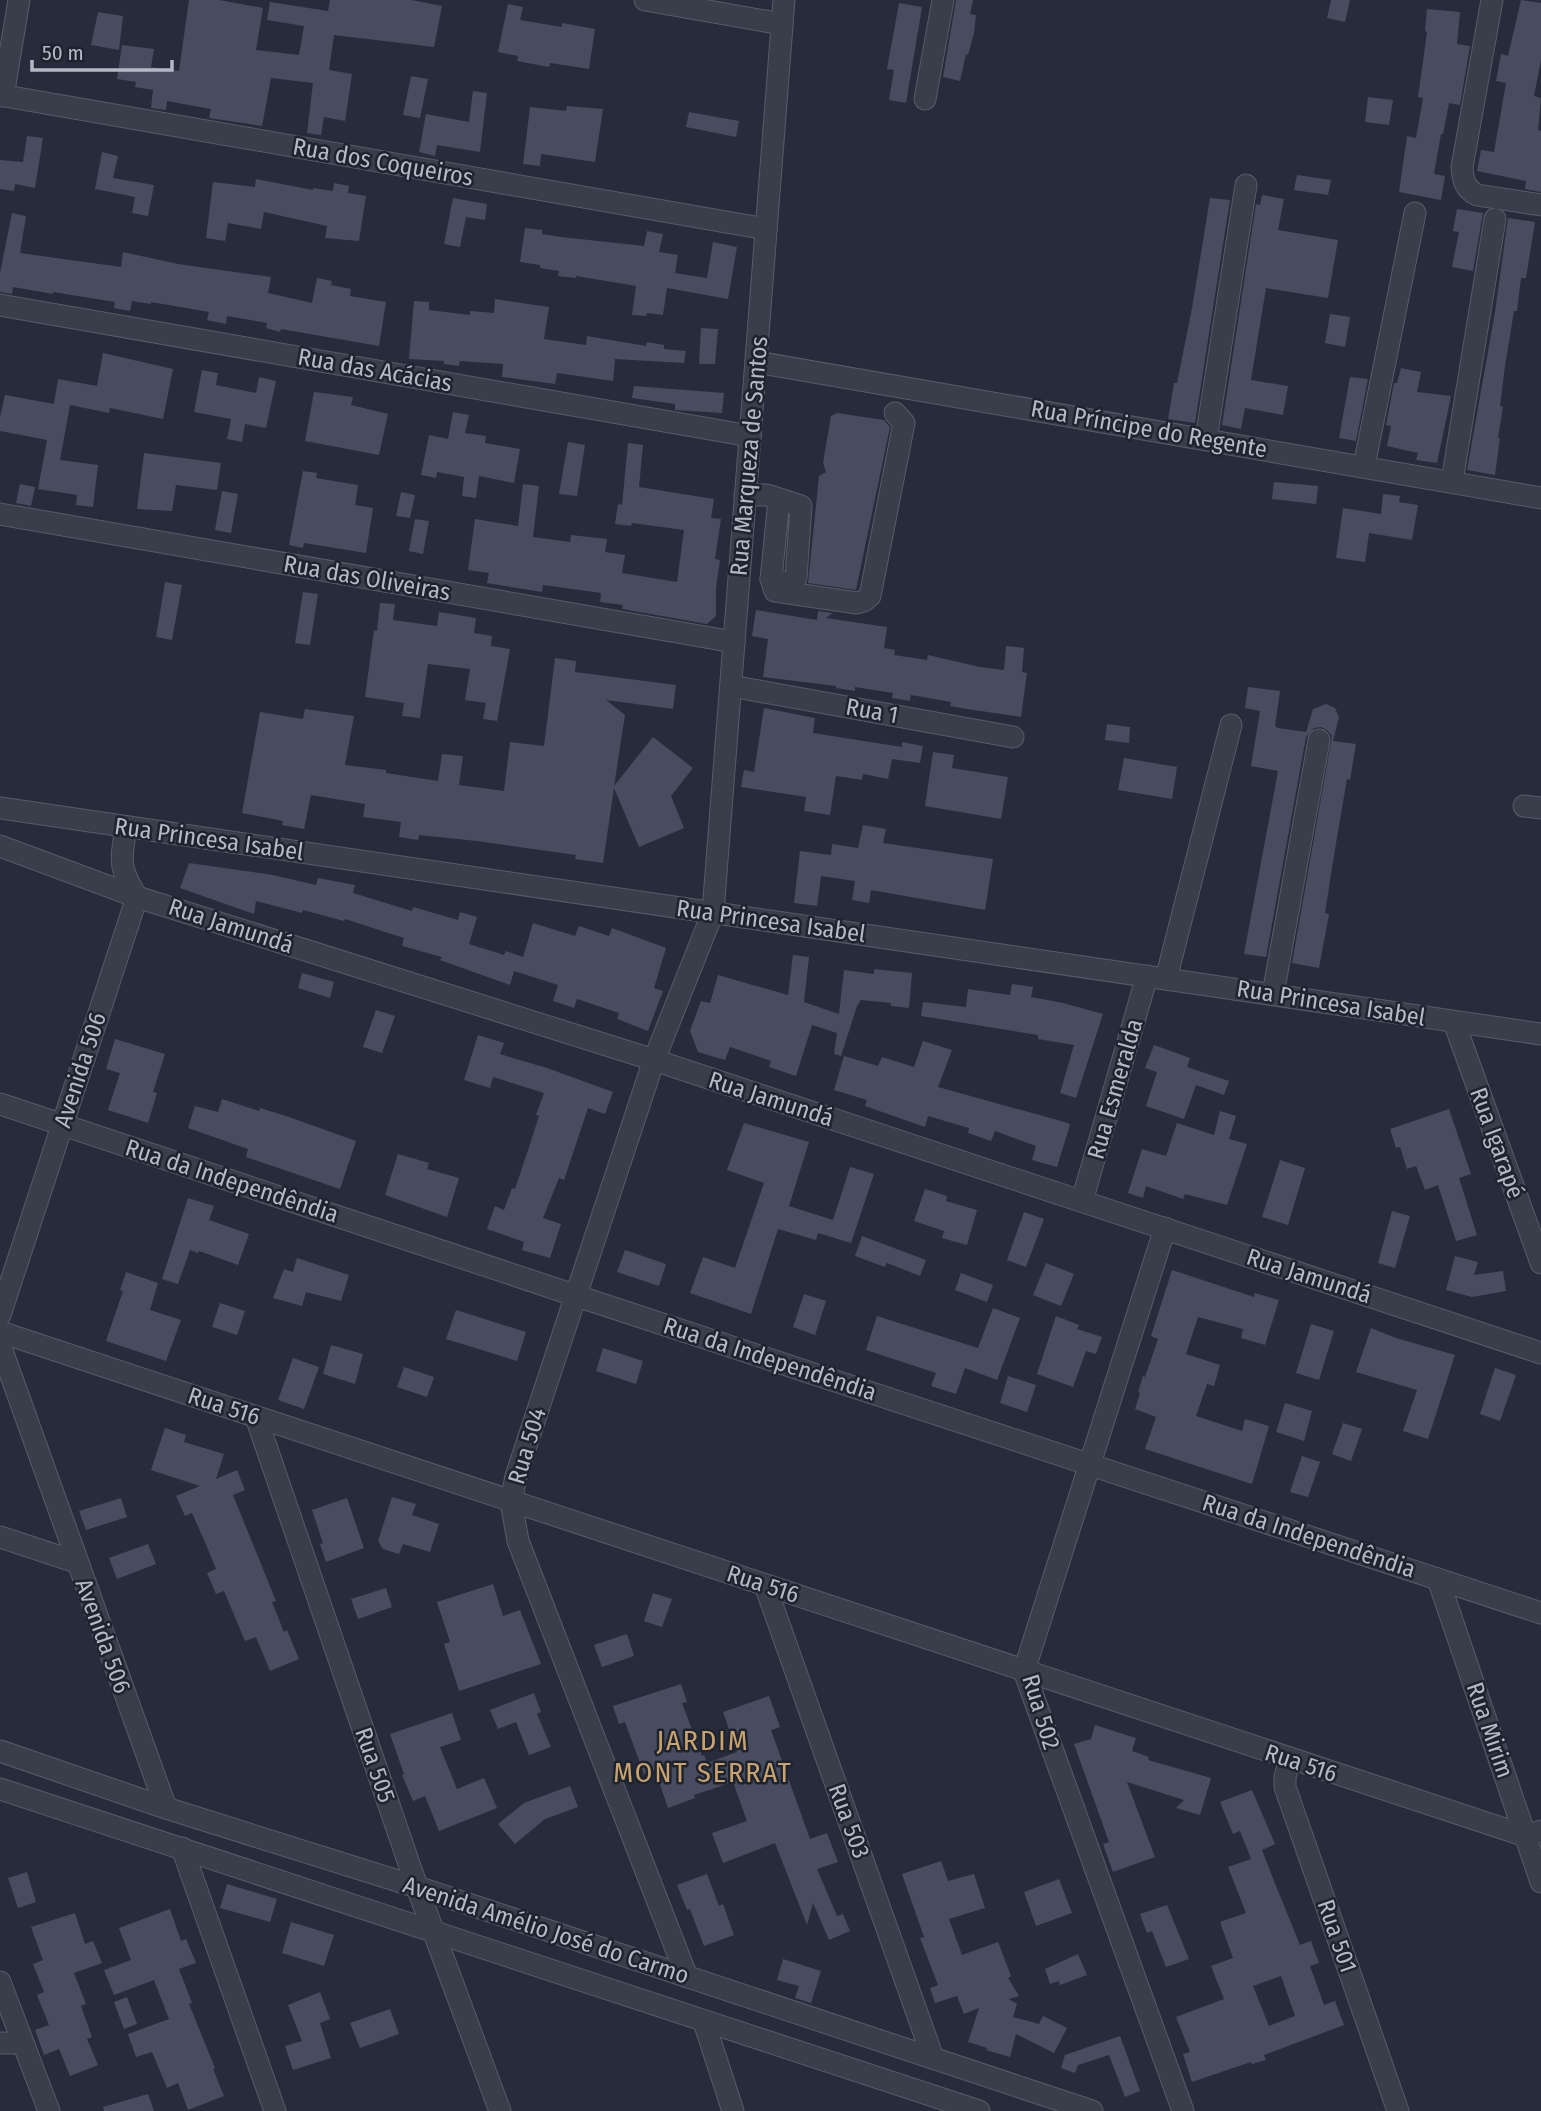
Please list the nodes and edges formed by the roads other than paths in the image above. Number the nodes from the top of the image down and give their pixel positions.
1 (19, 0) edge
2 (645, 0) edge
3 (784, 0) edge
4 (943, 0) edge
5 (1492, 0) edge
6 (782, 24) junction
7 (2, 95) edge
8 (925, 99) dead end
9 (1246, 185) dead end
10 (1541, 205) edge
11 (1415, 213) dead end
12 (1495, 219) dead end
13 (766, 229) junction
14 (0, 304) edge
15 (756, 362) junction
16 (895, 413) dead end
17 (750, 436) junction
18 (1206, 439) junction
19 (1364, 466) junction
20 (1452, 481) junction
21 (745, 495) junction
22 (1541, 498) edge
23 (779, 500) junction
24 (0, 514) edge
25 (799, 586) junction
26 (734, 642) junction
27 (731, 686) junction
28 (1231, 725) dead end
29 (1013, 737) dead end
30 (1319, 740) dead end
31 (0, 808) edge
32 (126, 827) junction
33 (0, 846) edge
34 (138, 897) junction
35 (713, 912) junction
36 (1157, 978) junction
37 (1273, 994) junction
38 (1454, 1022) junction
39 (1540, 1028) edge
40 (654, 1060) junction
41 (0, 1104) edge
42 (62, 1124) junction
43 (1082, 1201) junction
44 (1165, 1227) junction
45 (1541, 1264) edge
46 (577, 1296) junction
47 (0, 1315) edge
48 (0, 1332) edge
49 (0, 1345) edge
50 (1541, 1353) edge
51 (256, 1417) junction
52 (1090, 1464) junction
53 (512, 1502) junction
54 (0, 1537) edge
55 (76, 1562) junction
56 (1438, 1579) junction
57 (765, 1585) junction
58 (1541, 1613) edge
59 (1024, 1671) junction
60 (0, 1751) edge
61 (1290, 1759) junction
62 (0, 1788) edge
63 (166, 1808) junction
64 (1533, 1833) edge
65 (182, 1848) junction
66 (1541, 1882) edge
67 (417, 1887) junction
68 (433, 1931) junction
69 (687, 1977) junction
70 (0, 1982) edge
71 (704, 2022) junction
72 (0, 2043) edge
73 (23, 2043) junction
74 (933, 2058) junction
75 (948, 2106) edge
76 (49, 2111) edge
77 (275, 2111) edge
78 (500, 2111) edge
79 (733, 2111) edge
80 (979, 2111) edge
81 (1092, 2111) edge
82 (1183, 2111) edge
83 (1398, 2111) edge

1 - 7 street
2 - 6 street
3 - 6 street, Rua Marqueza de Santos
4 - 8 street
5 - 10 street
6 - 13 street, Rua Marqueza de Santos
7 - 13 street, Rua dos Coqueiros
9 - 18 street
11 - 19 street
12 - 20 street
13 - 15 street, Rua Marqueza de Santos
14 - 17 street, Rua das Acácias
15 - 17 street, Rua Marqueza de Santos
15 - 18 street, Rua Príncipe do Regente
16 - 25 street
17 - 21 street, Rua Marqueza de Santos
18 - 19 street, Rua Príncipe do Regente
19 - 20 street, Rua Príncipe do Regente
20 - 22 street, Rua Príncipe do Regente
21 - 23 street
21 - 26 street, Rua Marqueza de Santos
23 - 25 street
23 - 25 street
24 - 26 street, Rua das Oliveiras
26 - 27 street, Rua Marqueza de Santos
27 - 29 street, Rua 1
27 - 35 street, Rua Marqueza de Santos
28 - 36 street, Rua Esmeralda
30 - 37 street
31 - 32 street, Rua Princesa Isabel
32 - 34 street
32 - 35 street, Rua Princesa Isabel
33 - 34 street, Rua Jamundá
34 - 40 street, Rua Jamundá
34 - 42 street, Avenida 506
35 - 36 street, Rua Princesa Isabel
35 - 40 street, Rua 504
36 - 37 street, Rua Princesa Isabel
36 - 43 street, Rua Esmeralda
37 - 38 street, Rua Princesa Isabel
38 - 39 street, Rua Princesa Isabel
38 - 45 street, Rua Igarapé
40 - 43 street, Rua Jamundá
40 - 46 street, Rua 504
41 - 42 street, Rua da Independêndia
42 - 46 street, Rua da Independêndia
42 - 47 street, Avenida 506
43 - 44 street, Rua Jamundá
44 - 50 street, Rua Jamundá
44 - 52 street, Rua 502
46 - 52 street, Rua da Independêndia
46 - 53 street, Rua 504
48 - 51 street, Rua 516
49 - 55 street, Avenida 506
51 - 53 street, Rua 516
51 - 67 street, Rua 505
52 - 56 street, Rua da Independêndia
52 - 59 street, Rua 502
53 - 57 street, Rua 516
53 - 69 street, Rua 504
54 - 55 street
55 - 63 street, Avenida 506
56 - 58 street, Rua da Independêndia
56 - 64 street, Rua Mirim
57 - 59 street, Rua 516
57 - 74 street, Rua 503
59 - 61 street, Rua 516
59 - 82 street, Rua 502
60 - 63 street, Avenida Amélio José do Carmo
61 - 64 street, Rua 516
61 - 83 street, Rua 501
62 - 65 street, Avenida Amélio José do Carmo
63 - 67 street, Avenida Amélio José do Carmo
64 - 66 street, Rua Mirim
65 - 68 street, Avenida Amélio José do Carmo
65 - 77 street
67 - 68 street, Rua 505
67 - 69 street, Avenida Amélio José do Carmo
68 - 71 street, Avenida Amélio José do Carmo
68 - 78 street, Rua 505
69 - 74 street, Avenida Amélio José do Carmo
70 - 73 street
71 - 75 street, Avenida Amélio José do Carmo
71 - 79 street
72 - 73 street
73 - 76 street
74 - 81 street, Avenida Amélio José do Carmo
75 - 80 street, Avenida Amélio José do Carmo

